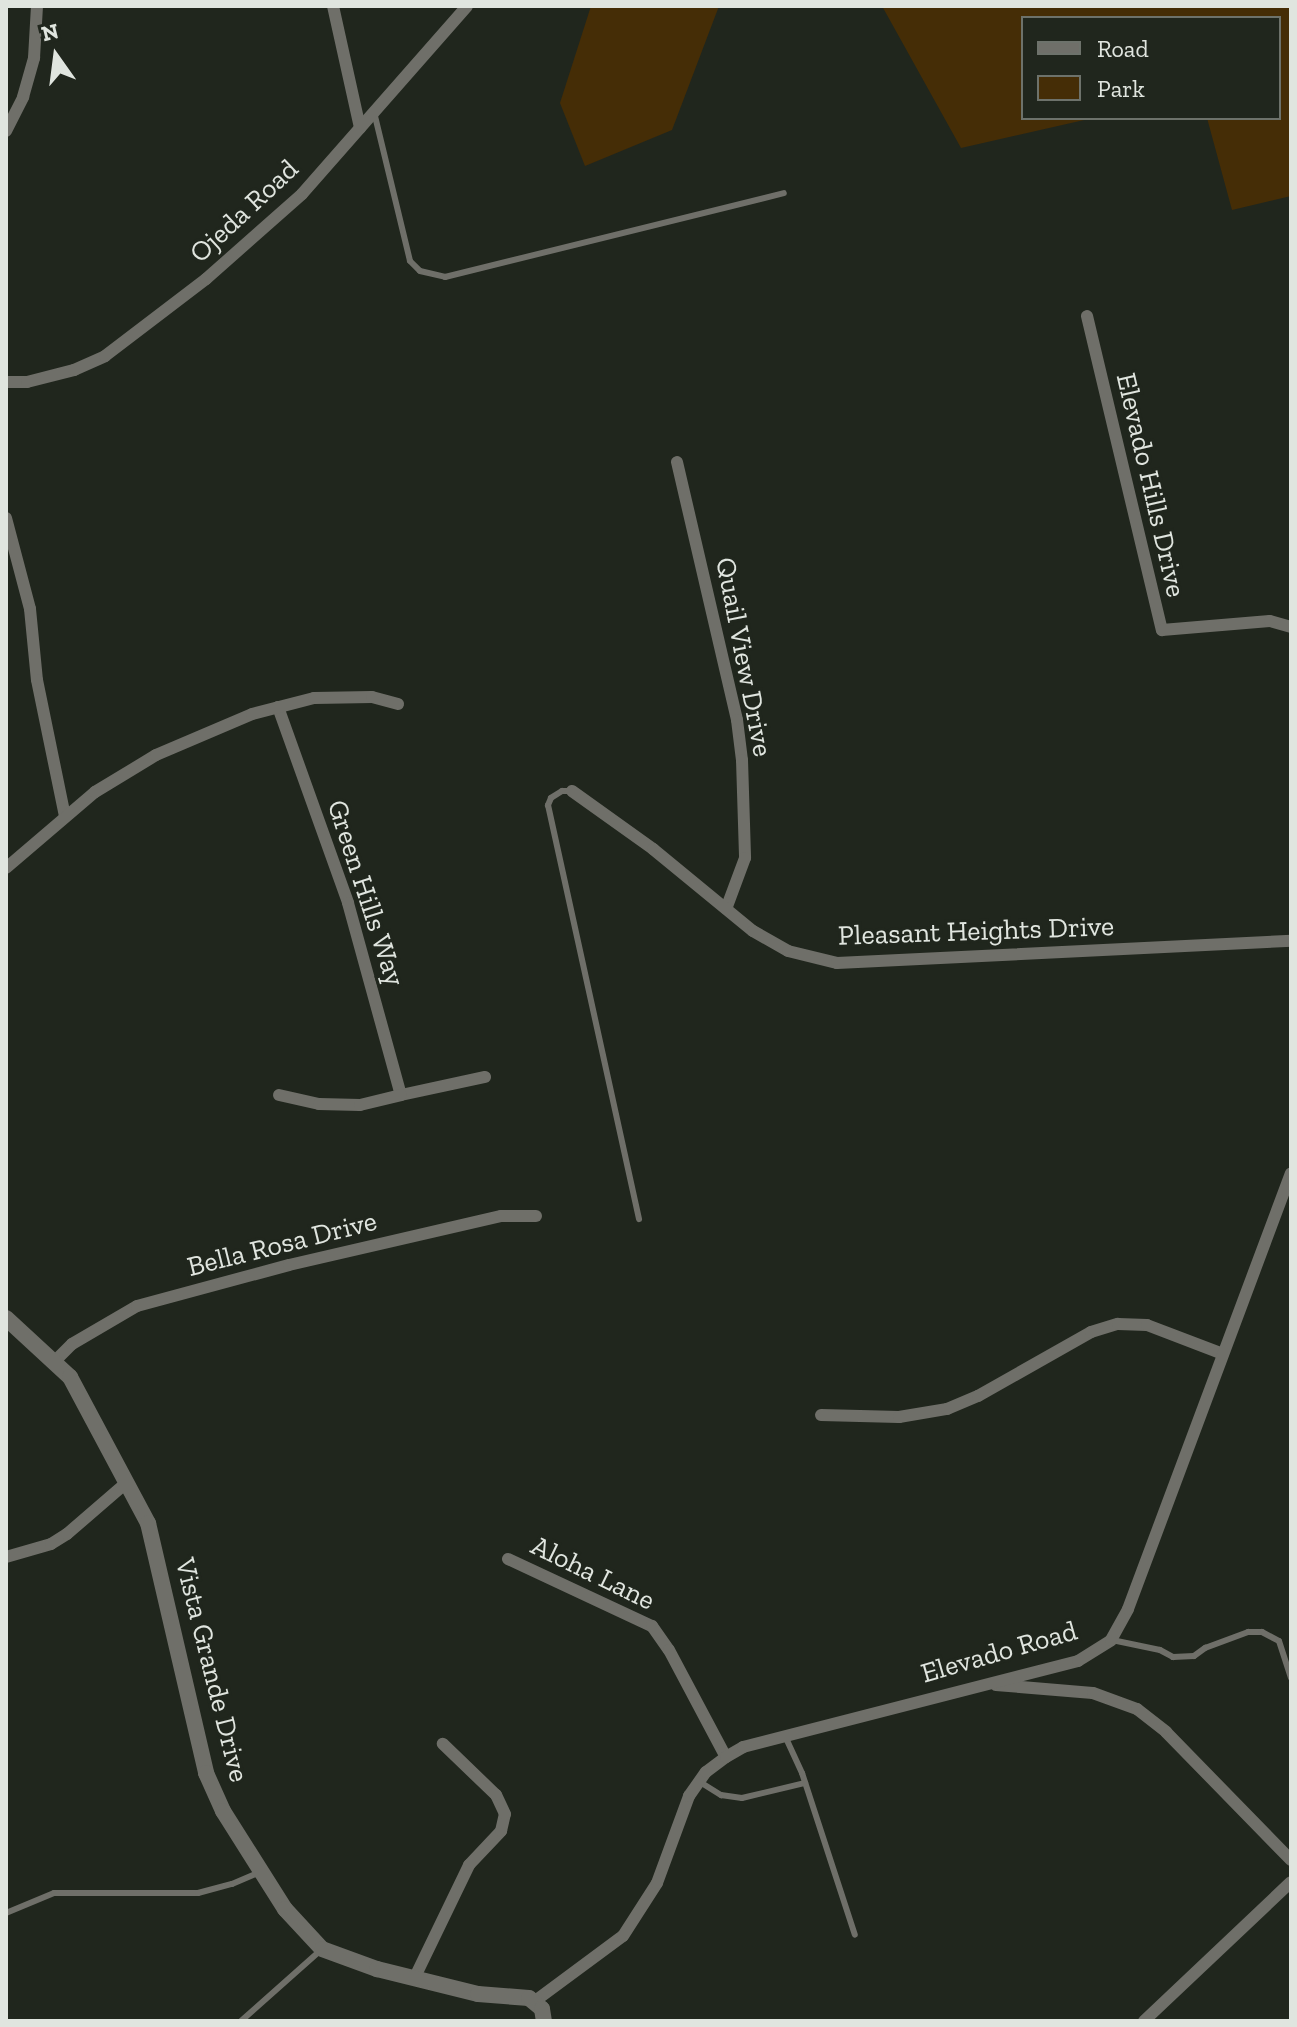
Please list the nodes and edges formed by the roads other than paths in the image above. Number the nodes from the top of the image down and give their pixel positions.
1 (37, 6) edge
2 (333, 6) edge
3 (467, 6) edge
4 (374, 112) junction
5 (360, 128) junction
6 (6, 131) edge
7 (784, 193) dead end
8 (1087, 316) dead end
9 (6, 382) edge
10 (677, 462) dead end
11 (6, 518) edge
12 (1291, 627) edge
13 (398, 704) dead end
14 (278, 707) junction
15 (572, 791) joint
16 (65, 816) junction
17 (6, 868) edge
18 (726, 909) junction
19 (1291, 941) edge
20 (485, 1077) dead end
21 (279, 1095) dead end
22 (401, 1095) junction
23 (1291, 1173) edge
24 (536, 1216) dead end
25 (639, 1219) dead end
26 (6, 1318) edge
27 (1223, 1354) junction
28 (55, 1361) junction
29 (821, 1415) dead end
30 (126, 1483) junction
31 (6, 1557) edge
32 (508, 1559) dead end
33 (1111, 1640) junction
34 (1291, 1678) edge
35 (985, 1684) junction
36 (785, 1736) junction
37 (443, 1744) dead end
38 (726, 1757) junction
39 (700, 1782) junction
40 (805, 1783) junction
41 (1291, 1860) edge
42 (260, 1872) junction
43 (1291, 1882) edge
44 (6, 1913) edge
45 (855, 1935) dead end
46 (322, 1949) junction
47 (414, 1979) junction
48 (535, 2001) junction
49 (241, 2021) edge
50 (544, 2021) edge
51 (1144, 2021) edge

1 - 6 street
2 - 5 street
3 - 4 street, Ojeda Road
4 - 5 street, Ojeda Road
4 - 7 lane
5 - 9 street, Ojeda Road
8 - 12 street, Elevado Hills Drive
10 - 18 street, Quail View Drive
11 - 16 street
13 - 14 street
14 - 16 street
14 - 22 street, Green Hills Way
15 - 18 street, Pleasant Heights Drive
15 - 25 lane
16 - 17 street
18 - 19 street, Pleasant Heights Drive
20 - 22 street
21 - 22 street
23 - 27 street, Elevado Road
24 - 28 street, Bella Rosa Drive
26 - 28 street, Vista Grande Drive
27 - 29 street
27 - 33 street, Elevado Road
28 - 30 street, Vista Grande Drive
30 - 31 street
30 - 42 street, Vista Grande Drive
32 - 38 street, Aloha Lane
33 - 34 lane
33 - 35 street, Elevado Road
35 - 36 street, Elevado Road
35 - 41 street
36 - 38 street, Elevado Road
36 - 40 lane
37 - 47 street
38 - 39 street, Elevado Road
39 - 40 lane
39 - 48 street, Elevado Road
40 - 45 lane
42 - 44 lane
42 - 46 street, Vista Grande Drive
43 - 51 street
46 - 47 street, Vista Grande Drive
46 - 49 lane
47 - 48 street, Vista Grande Drive
48 - 50 street

